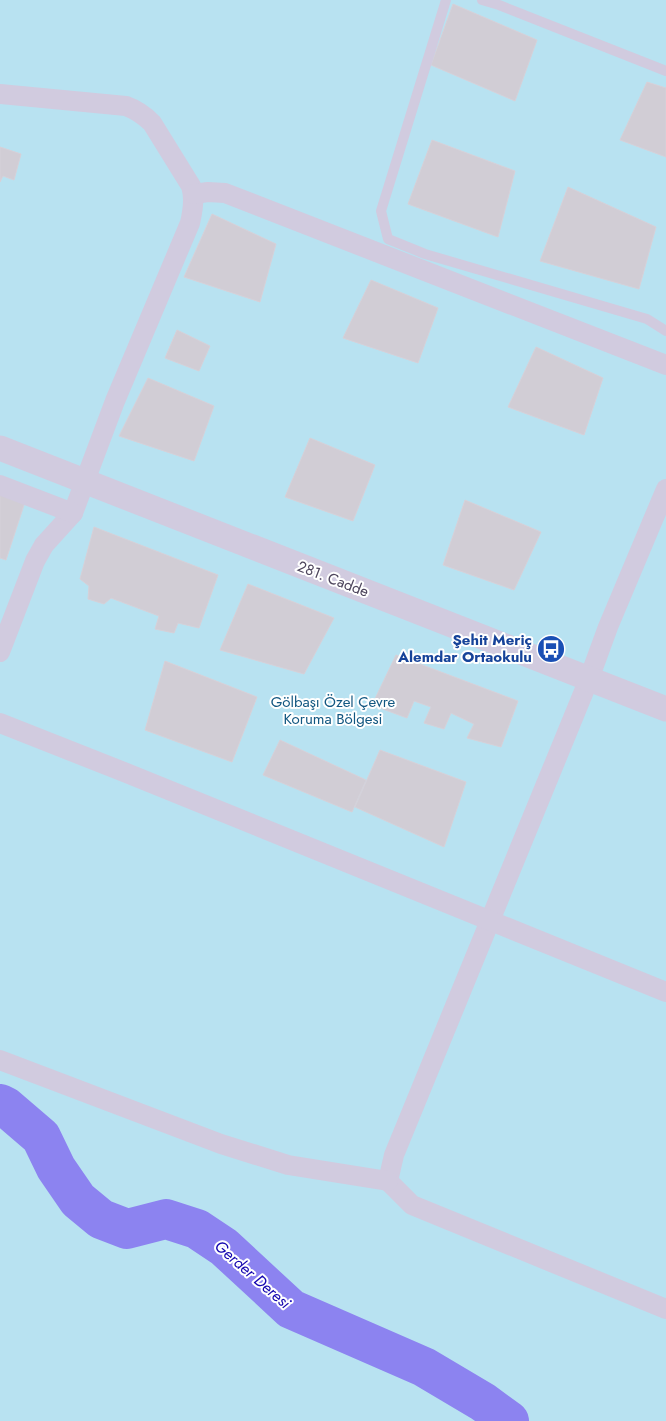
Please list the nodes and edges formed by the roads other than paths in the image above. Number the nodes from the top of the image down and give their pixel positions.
1 (446, 0) edge
2 (482, 0) edge
3 (666, 71) edge
4 (0, 94) edge
5 (194, 194) junction
6 (666, 331) edge
7 (666, 365) edge
8 (0, 448) edge
9 (86, 482) junction
10 (0, 485) edge
11 (666, 489) edge
12 (73, 513) junction
13 (0, 652) edge
14 (589, 679) junction
15 (666, 709) edge
16 (0, 724) edge
17 (490, 920) junction
18 (666, 992) edge
19 (0, 1060) edge
20 (388, 1181) junction
21 (666, 1309) edge

1 - 6 lane
2 - 3 lane
4 - 5 street
5 - 7 street
5 - 9 street
8 - 9 street, 281. Cadde
9 - 12 street
9 - 14 street, 281. Cadde
10 - 12 street
11 - 14 street
12 - 13 street
14 - 15 street, 281. Cadde
14 - 17 street
16 - 17 street
17 - 18 street
17 - 20 street
19 - 20 street
20 - 21 street

